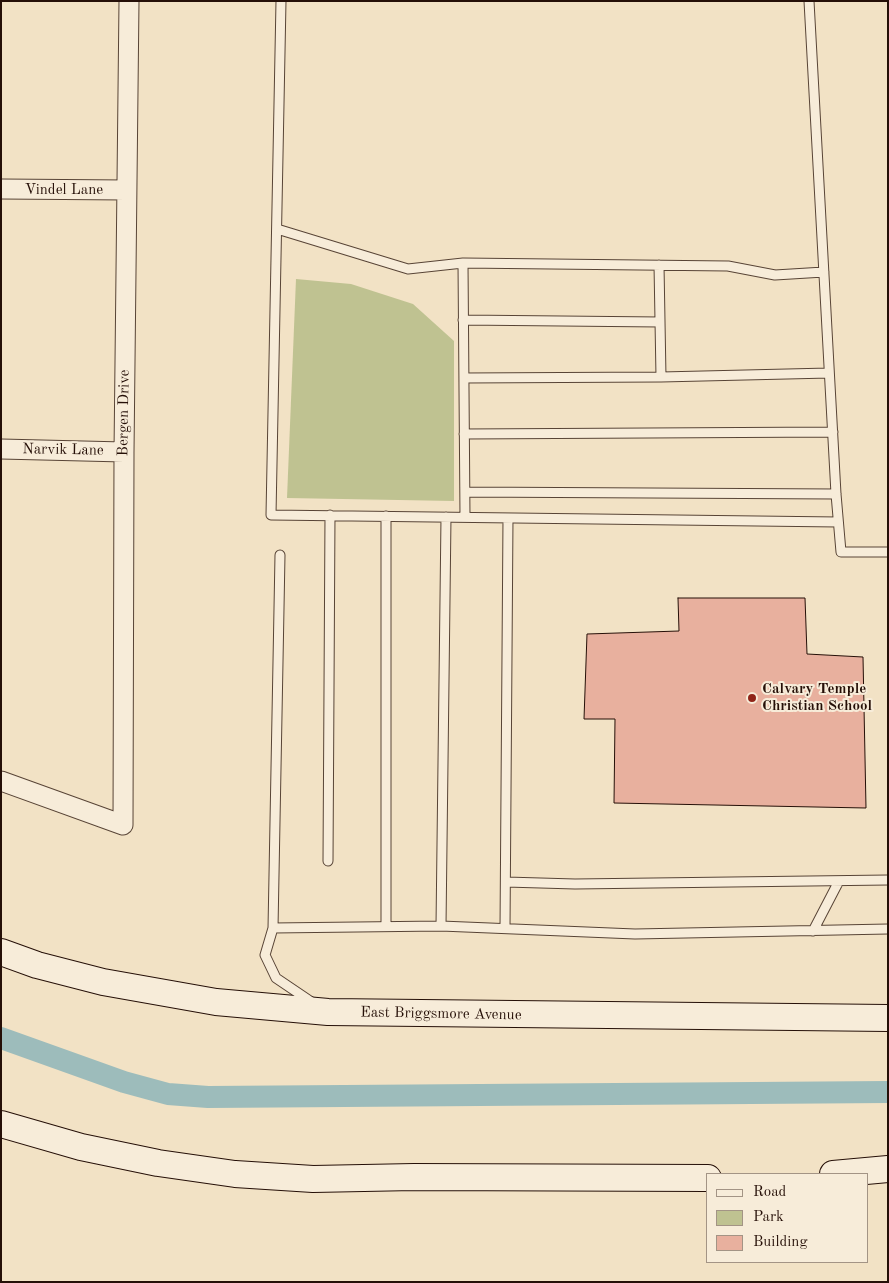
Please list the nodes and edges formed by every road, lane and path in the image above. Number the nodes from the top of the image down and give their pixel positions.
1 (128, 1) edge
2 (281, 1) edge
3 (809, 1) edge
4 (1, 189) edge
5 (126, 190) junction
6 (277, 229) junction
7 (463, 263) junction
8 (659, 265) junction
9 (824, 272) junction
10 (463, 320) junction
11 (660, 322) junction
12 (829, 373) junction
13 (661, 377) junction
14 (464, 378) junction
15 (832, 432) junction
16 (464, 434) junction
17 (1, 448) edge
18 (124, 452) junction
19 (465, 492) junction
20 (836, 494) junction
21 (330, 515) junction
22 (386, 516) junction
23 (446, 517) junction
24 (465, 517) junction
25 (508, 518) junction
26 (838, 522) junction
27 (888, 552) edge
28 (280, 555) dead end
29 (1, 781) edge
30 (328, 861) dead end
31 (888, 880) edge
32 (839, 881) junction
33 (506, 882) junction
34 (386, 926) junction
35 (441, 926) junction
36 (273, 928) junction
37 (505, 928) junction
38 (888, 929) edge
39 (813, 931) junction
40 (1, 952) edge
41 (328, 1012) junction
42 (888, 1018) edge
43 (1, 1124) edge
44 (888, 1169) edge
45 (844, 1173) edge
46 (706, 1178) edge

1 - 5 street, Bergen Drive
2 - 6 lane
3 - 9 lane
4 - 5 street, Vindel Lane
5 - 18 street, Bergen Drive
6 - 7 lane
6 - 21 lane
7 - 8 lane
7 - 10 lane
8 - 9 lane
8 - 11 lane
9 - 12 lane
10 - 11 lane
10 - 14 lane
11 - 13 lane
12 - 13 lane
12 - 15 lane
13 - 14 lane
14 - 16 lane
15 - 16 lane
15 - 20 lane
16 - 19 lane
17 - 18 street, Narvik Lane
18 - 29 street, Bergen Drive
19 - 20 lane
19 - 24 lane
20 - 26 lane
21 - 22 lane
21 - 30 lane
22 - 23 lane
22 - 34 lane
23 - 24 lane
23 - 35 lane
24 - 25 lane
25 - 26 lane
25 - 33 lane
26 - 27 lane
28 - 36 lane
31 - 32 lane
32 - 33 lane
32 - 39 lane
33 - 37 lane
34 - 35 lane
34 - 36 lane
35 - 37 lane
36 - 41 lane
37 - 39 lane
38 - 39 lane
40 - 41 main road, East Briggsmore Avenue
41 - 42 main road, East Briggsmore Avenue
43 - 46 main road
44 - 45 main road

